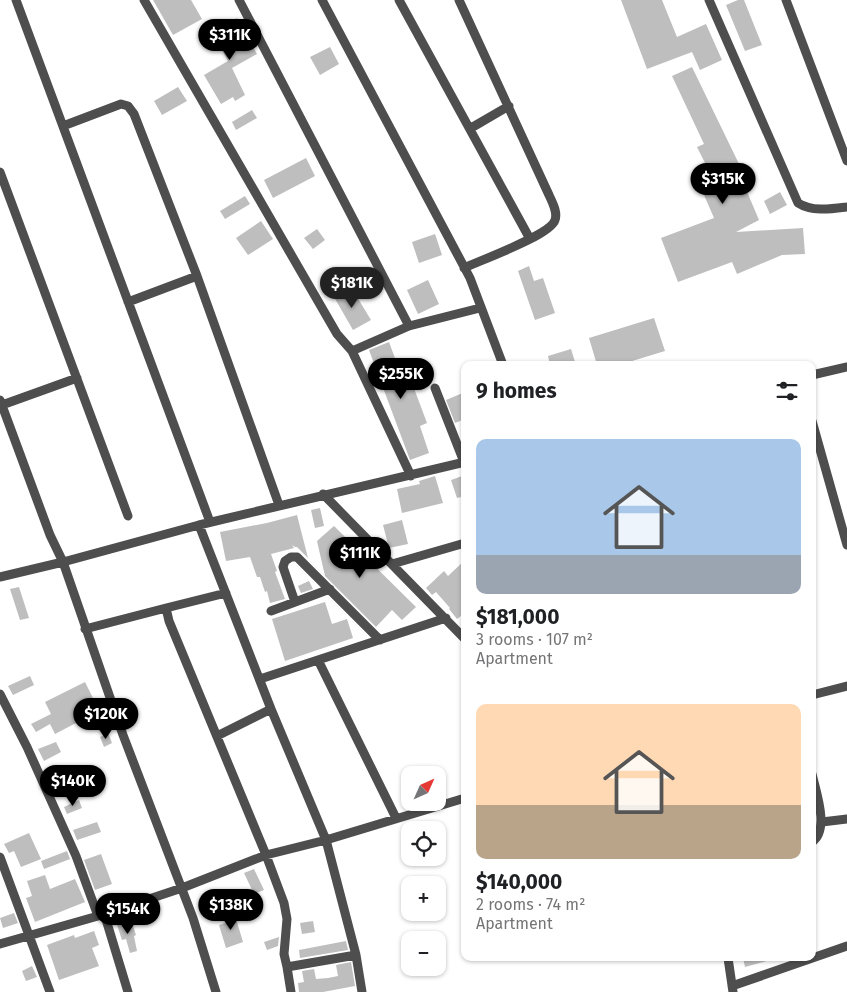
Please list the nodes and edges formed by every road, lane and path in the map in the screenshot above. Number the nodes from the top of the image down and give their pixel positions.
1 (16, 0) edge
2 (144, 0) edge
3 (239, 0) edge
4 (322, 0) edge
5 (399, 0) edge
6 (460, 0) edge
7 (709, 0) edge
8 (786, 0) edge
9 (509, 106) junction
10 (63, 126) junction
11 (471, 128) junction
12 (847, 161) edge
13 (0, 172) edge
14 (847, 207) edge
15 (530, 239) junction
16 (464, 268) junction
17 (197, 276) junction
18 (128, 302) junction
19 (480, 308) junction
20 (409, 326) junction
21 (352, 351) junction
22 (501, 361) edge
23 (847, 367) edge
24 (816, 374) edge
25 (77, 378) junction
26 (435, 388) dead end
27 (1, 403) edge
28 (816, 434) edge
29 (461, 454) edge
30 (461, 463) edge
31 (410, 476) junction
32 (322, 494) junction
33 (279, 505) junction
34 (128, 516) dead end
35 (210, 522) junction
36 (199, 525) junction
37 (845, 532) edge
38 (461, 544) edge
39 (847, 545) edge
40 (63, 562) junction
41 (392, 564) junction
42 (0, 577) edge
43 (330, 589) junction
44 (226, 593) junction
45 (294, 602) junction
46 (166, 608) junction
47 (271, 611) dead end
48 (446, 618) junction
49 (85, 629) junction
50 (461, 635) edge
51 (380, 640) junction
52 (318, 660) junction
53 (260, 679) junction
54 (847, 686) edge
55 (0, 694) edge
56 (816, 694) edge
57 (271, 709) junction
58 (217, 736) junction
59 (816, 793) edge
60 (461, 799) edge
61 (396, 818) junction
62 (847, 819) edge
63 (822, 822) junction
64 (816, 837) edge
65 (326, 840) junction
66 (266, 855) junction
67 (0, 856) edge
68 (182, 888) junction
69 (101, 914) junction
70 (30, 935) junction
71 (0, 944) edge
72 (847, 946) edge
73 (356, 956) junction
74 (816, 958) edge
75 (728, 961) edge
76 (807, 961) edge
77 (287, 967) junction
78 (732, 989) edge
79 (50, 992) edge
80 (128, 992) edge
81 (216, 992) edge
82 (291, 992) edge
83 (362, 992) edge

1 - 10 street
2 - 21 street
3 - 20 street
4 - 16 street
5 - 11 street
6 - 9 street
7 - 14 street
8 - 12 street
9 - 11 street
9 - 15 street
10 - 17 street
10 - 18 street
11 - 15 street
13 - 25 street
15 - 16 street
16 - 19 street
17 - 18 street
17 - 33 street
18 - 35 street
19 - 20 street
19 - 22 street
20 - 21 street
21 - 31 street
23 - 24 street
25 - 27 street
25 - 34 street
26 - 29 street
27 - 40 street
28 - 37 street
30 - 31 street
31 - 32 street
32 - 33 street
32 - 41 street
33 - 35 street
35 - 36 street
36 - 40 street
36 - 44 street
37 - 39 street
38 - 41 street
40 - 42 street
40 - 49 street
41 - 48 street
43 - 45 street
43 - 45 street
43 - 51 street
44 - 46 street
44 - 53 street
45 - 47 street
46 - 49 street
46 - 58 street
48 - 50 street
48 - 51 street
49 - 68 street
51 - 52 street
52 - 53 street
52 - 61 street
53 - 57 street
54 - 56 street
55 - 69 street
57 - 58 street
57 - 65 street
58 - 66 street
59 - 63 street
60 - 61 street
61 - 65 street
62 - 63 street
63 - 64 street
65 - 66 street
65 - 73 street
66 - 68 street
66 - 77 street
67 - 70 street
68 - 69 street
68 - 81 street
69 - 70 street
69 - 80 street
70 - 71 street
70 - 79 street
72 - 74 street
73 - 77 street
73 - 83 street
75 - 78 street
76 - 78 street
77 - 82 street

